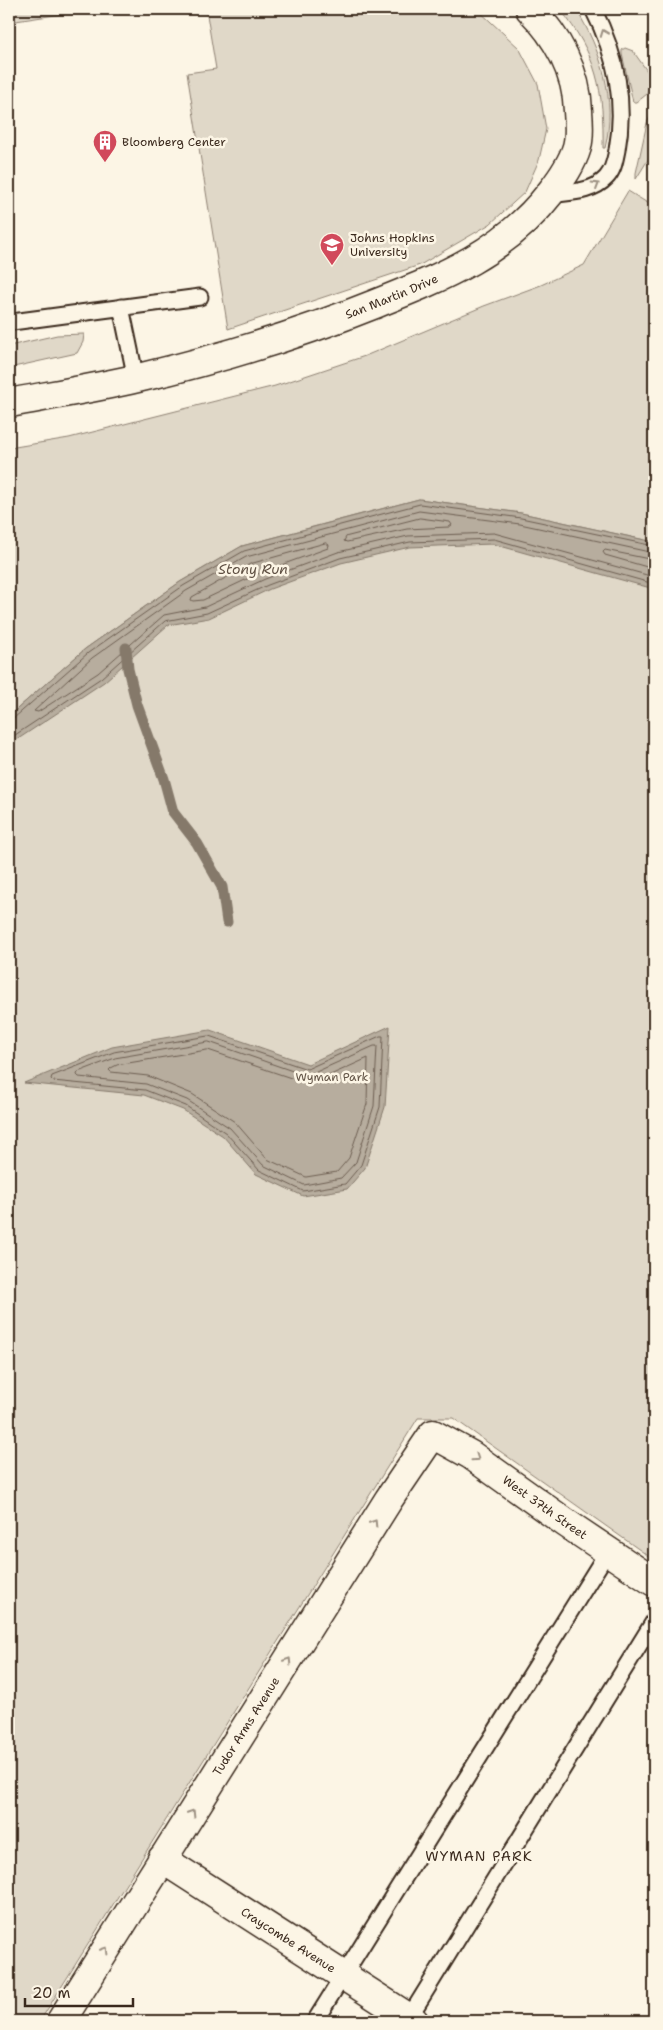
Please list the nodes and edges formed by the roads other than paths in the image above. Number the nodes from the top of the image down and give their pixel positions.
1 (530, 9) edge
2 (593, 9) edge
3 (549, 195) junction
4 (200, 297) dead end
5 (121, 307) junction
6 (12, 322) dead end
7 (136, 379) junction
8 (9, 403) edge
9 (433, 1434) joint
10 (608, 1551) junction
11 (654, 1582) edge
12 (654, 1621) edge
13 (162, 1859) junction
14 (343, 1976) junction
15 (410, 2020) edge
16 (61, 2021) edge
17 (315, 2021) edge

1 - 3 street, San Martin Drive
3 -> 2 lane
3 - 7 street, San Martin Drive
4 - 5 lane
5 - 6 lane
5 - 7 lane
7 - 8 street, San Martin Drive
9 -> 10 street, West 37th Street
13 -> 9 street, Tudor Arms Avenue
10 - 11 street, West 37th Street
10 - 14 lane
12 - 15 lane
13 - 14 street, Craycombe Avenue
16 -> 13 street, Tudor Arms Avenue
14 - 15 street, Craycombe Avenue
14 - 17 lane

